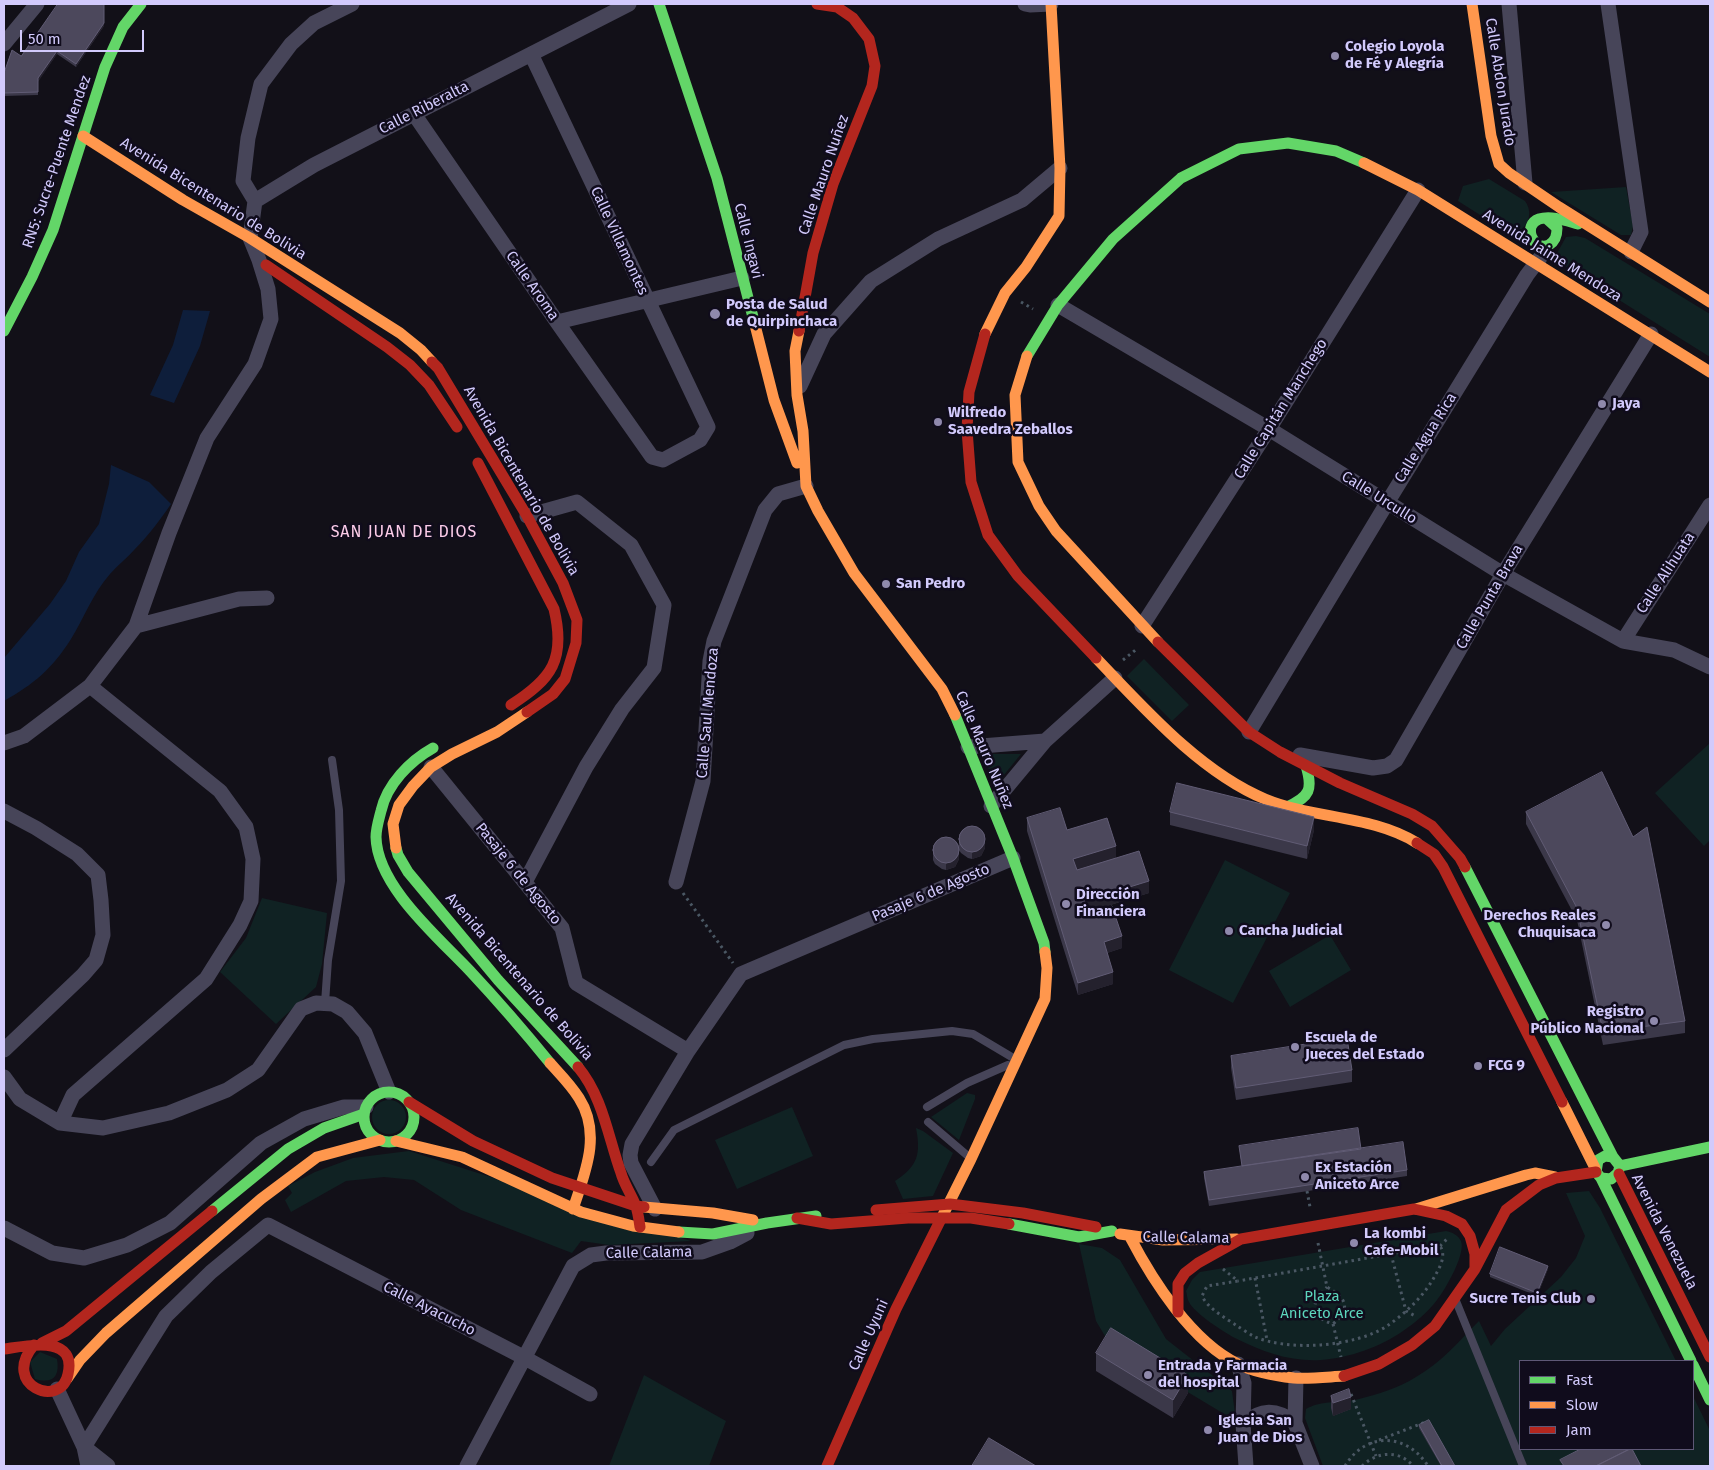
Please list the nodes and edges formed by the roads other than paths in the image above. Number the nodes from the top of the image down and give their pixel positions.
1 (37, 4) edge
2 (141, 4) edge
3 (352, 4) edge
4 (629, 4) edge
5 (659, 4) edge
6 (817, 4) edge
7 (1026, 4) edge
8 (1051, 4) edge
9 (1472, 4) edge
10 (1509, 4) edge
11 (1608, 4) edge
12 (4, 44) edge
13 (531, 54) junction
14 (414, 114) junction
15 (83, 136) junction
16 (1060, 168) junction
17 (1525, 183) junction
18 (1418, 190) junction
19 (255, 201) junction
20 (1559, 207) junction
21 (1553, 220) junction
22 (1593, 228) junction
23 (1487, 233) junction
24 (1525, 233) junction
25 (1551, 241) junction
26 (246, 244) junction
27 (1631, 252) junction
28 (260, 260) junction
29 (1530, 262) junction
30 (742, 278) junction
31 (647, 301) junction
32 (1710, 302) edge
33 (1058, 305) junction
34 (557, 322) junction
35 (4, 331) edge
36 (1651, 334) junction
37 (1710, 372) edge
38 (797, 395) junction
39 (1269, 429) junction
40 (464, 439) dead end
41 (474, 456) dead end
42 (652, 457) joint
43 (806, 486) junction
44 (1387, 503) junction
45 (1710, 504) edge
46 (527, 516) junction
47 (1503, 574) junction
48 (267, 598) dead end
49 (136, 626) junction
50 (1147, 631) junction
51 (1623, 641) junction
52 (1710, 667) edge
53 (1112, 675) junction
54 (90, 686) junction
55 (504, 709) dead end
56 (1249, 732) junction
57 (1045, 741) junction
58 (4, 744) edge
59 (441, 744) dead end
60 (968, 746) junction
61 (1280, 752) junction
62 (332, 760) dead end
63 (1340, 762) junction
64 (1306, 766) junction
65 (430, 768) junction
66 (1321, 774) junction
67 (1340, 783) junction
68 (1311, 787) junction
69 (1362, 793) junction
70 (1350, 797) dead end
71 (991, 806) junction
72 (1287, 807) junction
73 (1342, 808) dead end
74 (4, 811) edge
75 (1351, 820) junction
76 (1013, 858) junction
77 (1460, 858) junction
78 (1443, 867) junction
79 (525, 882) junction
80 (676, 882) road end
81 (1528, 991) junction
82 (1511, 1000) junction
83 (326, 1003) junction
84 (4, 1050) edge
85 (688, 1051) junction
86 (1017, 1061) junction
87 (4, 1077) edge
88 (389, 1092) junction
89 (409, 1102) junction
90 (927, 1107) dead end
91 (365, 1111) junction
92 (928, 1122) dead end
93 (60, 1123) junction
94 (380, 1140) junction
95 (396, 1141) junction
96 (1710, 1147) edge
97 (971, 1159) junction
98 (651, 1162) dead end
99 (1617, 1166) junction
100 (1597, 1172) junction
101 (961, 1177) joint
102 (1556, 1178) junction
103 (580, 1188) junction
104 (636, 1206) junction
105 (573, 1209) junction
106 (655, 1209) junction
107 (1414, 1209) junction
108 (797, 1218) junction
109 (941, 1218) junction
110 (767, 1223) junction
111 (640, 1227) junction
112 (4, 1228) edge
113 (1112, 1231) junction
114 (1130, 1237) junction
115 (1241, 1239) junction
116 (1475, 1269) junction
117 (1455, 1299) junction
118 (1178, 1312) junction
119 (38, 1344) junction
120 (4, 1349) edge
121 (1710, 1357) edge
122 (525, 1358) junction
123 (1691, 1360) edge
124 (1238, 1364) junction
125 (1694, 1367) edge
126 (1296, 1378) junction
127 (62, 1384) junction
128 (590, 1394) dead end
129 (1710, 1400) edge
130 (1295, 1422) junction
131 (1244, 1424) junction
132 (84, 1446) junction
133 (88, 1466) edge
134 (108, 1466) edge
135 (467, 1466) edge
136 (827, 1466) edge
137 (1246, 1466) edge
138 (1312, 1466) edge
139 (1523, 1466) edge

1 - 12 street
2 - 15 main road, RN5: Sucre-Puente Mendez
3 - 19 street
4 - 13 street, Calle Riberalta
5 - 30 main road, Calle Ingavi
6 - 38 main road, Calle Mauro Nuñez
7 - 8 street
8 - 16 main road
9 - 17 main road, Calle Abdon Jurado
10 - 17 street
11 - 27 street
13 - 14 street, Calle Riberalta
13 - 31 street, Calle Villamontes
14 - 19 street, Calle Riberalta
14 - 34 street, Calle Aroma
15 - 26 main road, Avenida Bicentenario de Bolivia
15 - 35 main road, RN5: Sucre-Puente Mendez
16 - 38 street
16 - 53 main road
17 - 20 main road, Calle Abdon Jurado
17 - 24 main road
18 - 23 main road, Avenida Jaime Mendoza
18 - 33 main road, Avenida Jaime Mendoza
18 - 39 street, Calle Capitán Manchego
19 - 26 street
20 - 21 main road
20 - 22 main road
21 - 22 main road
21 - 24 main road
21 - 25 main road
22 - 27 main road
23 - 24 main road
23 - 29 main road, Avenida Jaime Mendoza
24 - 25 main road
24 - 29 street, Calle Agua Rica
25 - 29 street, Calle Agua Rica
26 - 28 street
26 - 46 main road, Avenida Bicentenario de Bolivia
27 - 32 main road
28 - 40 main road, Avenida Bicentenario de Bolivia
28 - 49 street
29 - 36 main road, Avenida Jaime Mendoza
29 - 44 street, Calle Agua Rica
30 - 31 street
30 - 43 main road, Calle Ingavi
31 - 34 street
31 - 42 street, Calle Villamontes
33 - 39 street, Calle Urcullo
33 - 50 main road, Avenida Jaime Mendoza
34 - 42 street, Calle Aroma
36 - 37 main road, Avenida Jaime Mendoza
36 - 47 street, Calle Punta Brava
38 - 43 main road, Calle Mauro Nuñez
39 - 44 street, Calle Urcullo
39 - 50 street, Calle Capitán Manchego
41 - 55 main road, Avenida Bicentenario de Bolivia
43 - 60 main road, Calle Mauro Nuñez
43 - 80 street, Calle Saul Mendoza
44 - 47 street, Calle Urcullo
44 - 56 street, Calle Agua Rica
45 - 51 street, Calle Alihuata
46 - 65 main road, Avenida Bicentenario de Bolivia
46 - 79 street
47 - 51 street, Calle Urcullo
47 - 63 street, Calle Punta Brava
48 - 49 street
49 - 54 street
50 - 56 main road, Avenida Venezuela
51 - 52 street, Calle Urcullo
53 - 57 street
53 - 72 main road
54 - 58 street
54 - 93 street
56 - 61 main road, Avenida Venezuela
57 - 60 street
57 - 71 street
59 - 103 main road
60 - 71 main road, Calle Mauro Nuñez
61 - 63 street, Calle Punta Brava
61 - 64 main road, Avenida Venezuela
62 - 83 lane
63 - 66 street
63 - 67 street
64 - 66 main road, Avenida Venezuela
64 - 68 main road
65 - 79 street, Pasaje 6 de Agosto
65 - 104 main road, Avenida Bicentenario de Bolivia
66 - 67 main road, Avenida Venezuela
66 - 68 street
67 - 69 main road, Avenida Venezuela
68 - 72 main road
69 - 70 main road
69 - 77 main road, Avenida Venezuela
71 - 76 main road, Calle Mauro Nuñez
72 - 75 main road
73 - 75 main road
74 - 84 street
75 - 78 main road
76 - 85 street, Pasaje 6 de Agosto
76 - 86 main road, Calle Mauro Nuñez
77 - 78 main road
77 - 81 main road, Avenida Venezuela
78 - 82 main road
79 - 85 street, Pasaje 6 de Agosto
81 - 82 main road
81 - 99 main road, Avenida Venezuela
82 - 100 main road
83 - 88 street
83 - 93 street
85 - 106 street
86 - 90 lane
86 - 97 main road, Calle Mauro Nuñez
86 - 98 lane
87 - 93 street
88 - 89 main road
88 - 91 main road
89 - 95 main road
89 - 103 main road
91 - 94 main road
91 - 112 street
91 - 119 main road
92 - 97 lane
94 - 95 main road
94 - 127 main road
95 - 105 main road
96 - 99 main road
97 - 101 main road, Calle Mauro Nuñez
99 - 100 main road
99 - 100 main road
99 - 121 main road, Avenida Venezuela
100 - 102 main road
100 - 123 main road
101 - 109 main road, Calle Uyuni
102 - 107 main road
102 - 116 main road
103 - 104 main road
103 - 105 main road
104 - 106 main road
104 - 111 main road, Avenida Bicentenario de Bolivia
105 - 111 main road
106 - 110 main road
107 - 115 main road
107 - 116 main road
108 - 109 main road
108 - 110 main road, Calle Calama
108 - 113 main road, Calle Calama, bridge
109 - 113 main road
109 - 136 main road, Calle Uyuni
110 - 111 main road
110 - 122 street, Calle Calama
113 - 114 main road, Calle Calama
114 - 115 main road, Calle Calama
114 - 118 main road, Calle Calama
115 - 118 main road
116 - 117 main road
117 - 126 main road
117 - 139 lane
118 - 124 main road
119 - 120 main road
119 - 127 main road
119 - 127 main road
122 - 128 street, Calle Ayacucho
122 - 132 street, Calle Ayacucho
122 - 135 street, Calle Calama
124 - 126 main road
124 - 131 street
125 - 129 main road
126 - 130 street
127 - 132 street
130 - 131 street
130 - 138 street
131 - 137 street
132 - 133 street
132 - 134 street

